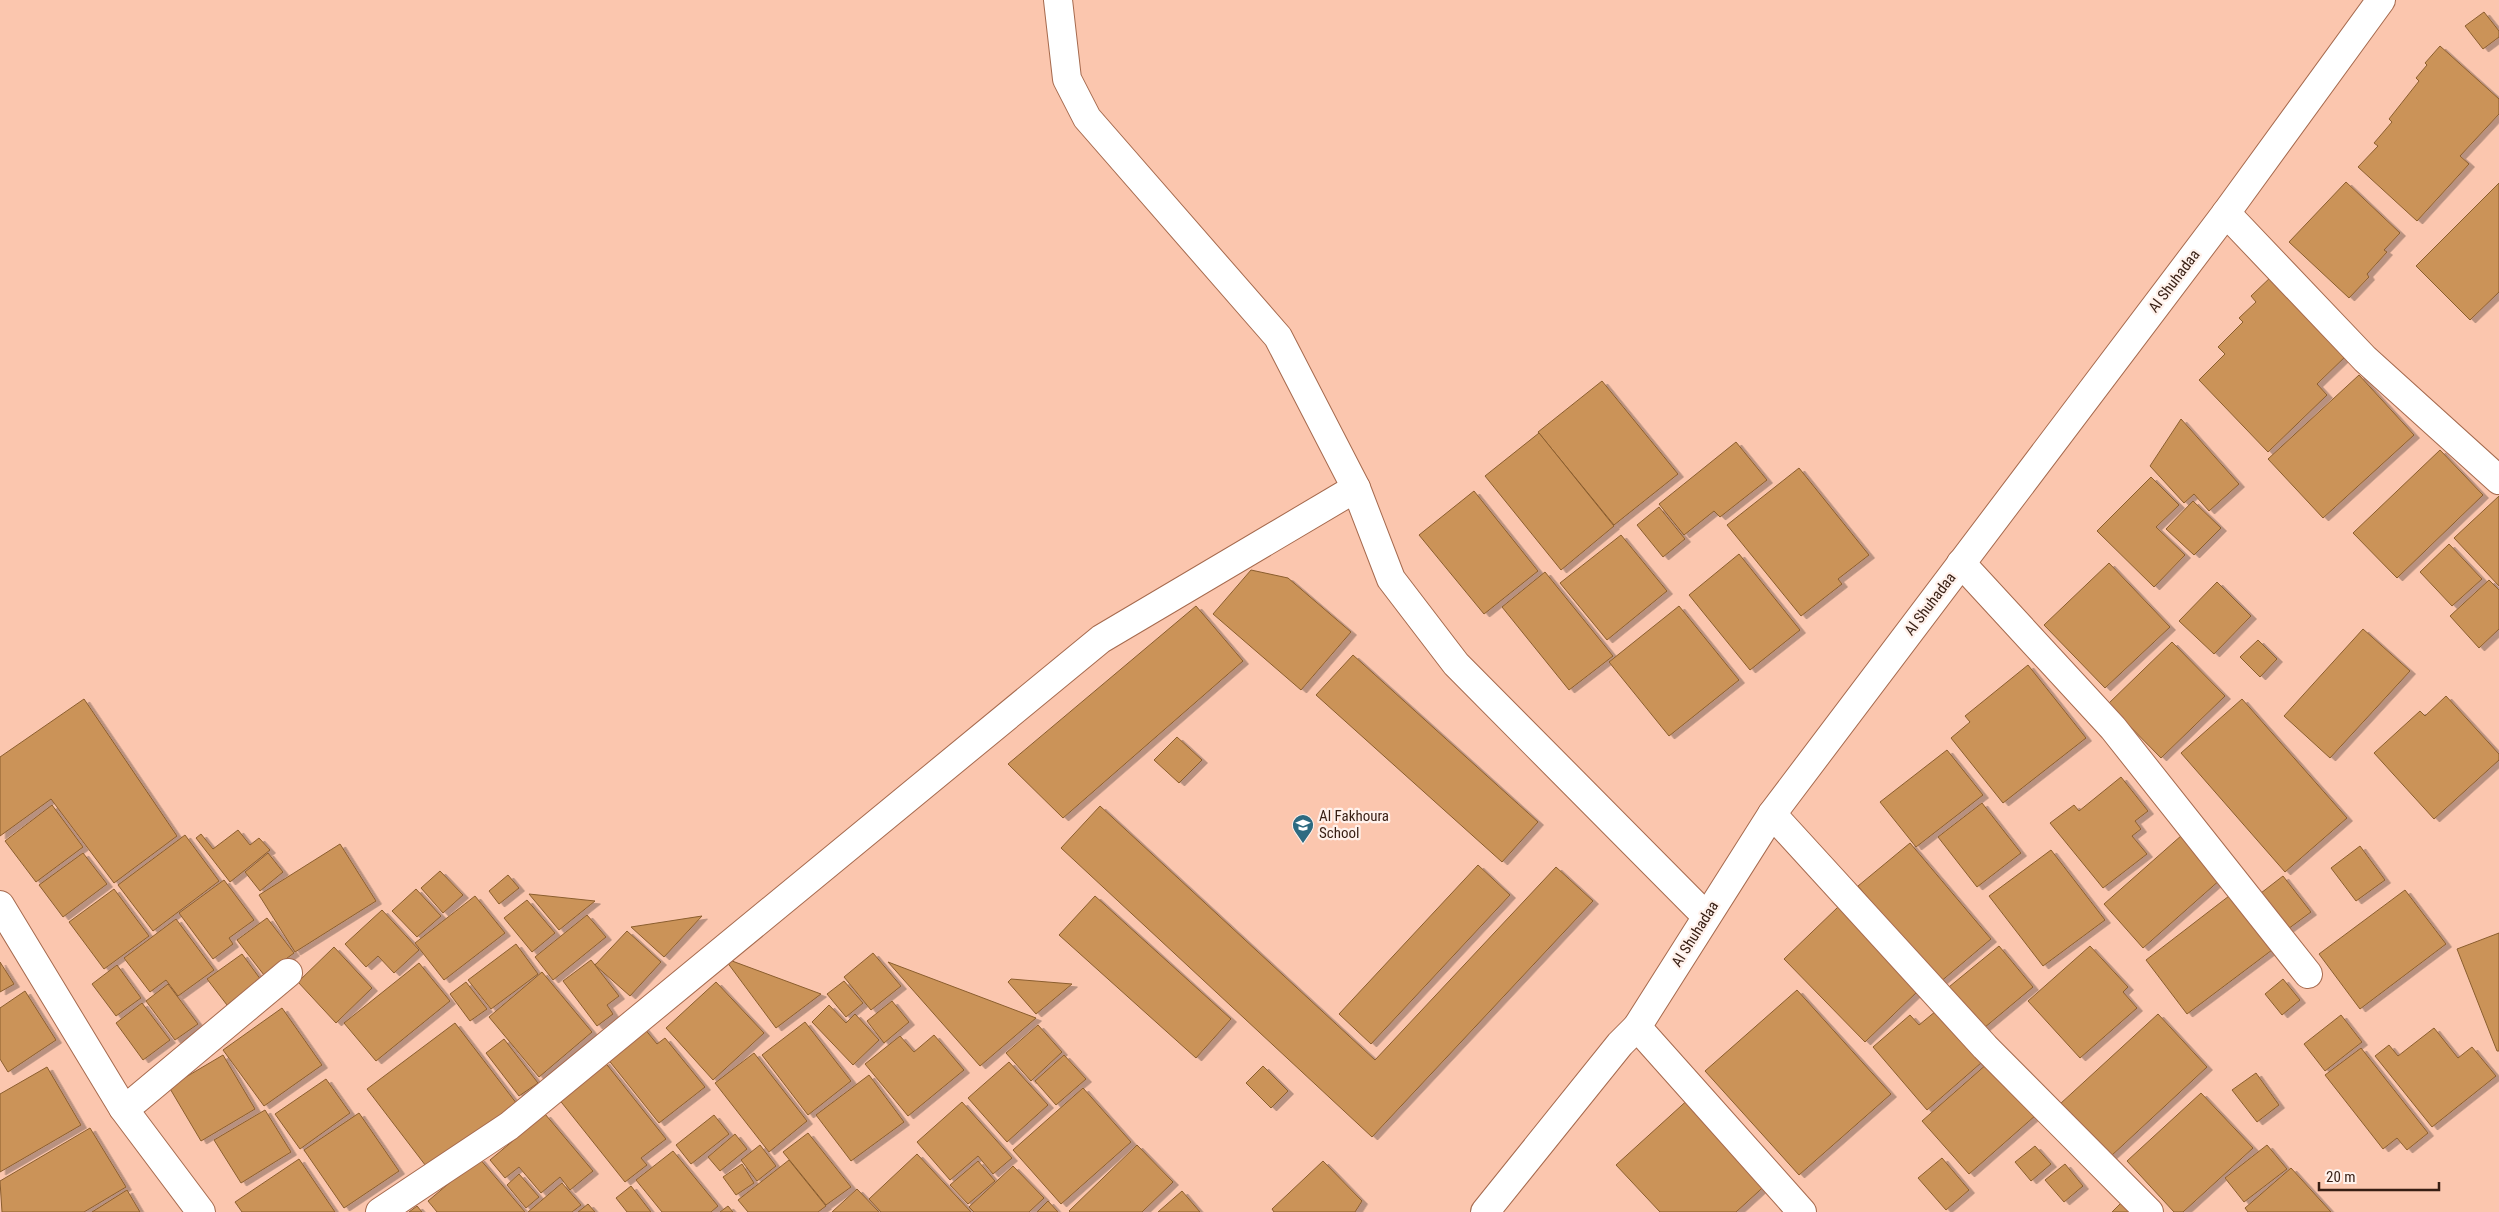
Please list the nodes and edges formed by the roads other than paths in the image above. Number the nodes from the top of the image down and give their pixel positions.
1 (1058, 0) edge
2 (2381, 0) edge
3 (2226, 213) junction
4 (2499, 480) edge
5 (1356, 488) junction
6 (1961, 563) junction
7 (1772, 814) junction
8 (0, 906) edge
9 (1706, 916) junction
10 (288, 973) dead end
11 (2308, 974) dead end
12 (1637, 1027) junction
13 (123, 1108) junction
14 (201, 1212) edge
15 (380, 1212) edge
16 (1485, 1212) edge
17 (1802, 1212) edge
18 (2149, 1212) edge

1 - 5 street
2 - 3 street, Al Shuhadaa
3 - 4 street
3 - 6 street, Al Shuhadaa
5 - 9 street
5 - 15 street
6 - 7 street, Al Shuhadaa
6 - 11 street
7 - 9 street, Al Shuhadaa
7 - 18 street
8 - 13 street
9 - 12 street, Al Shuhadaa
10 - 13 street
12 - 16 street, Al Shuhadaa
12 - 17 street
13 - 14 street

